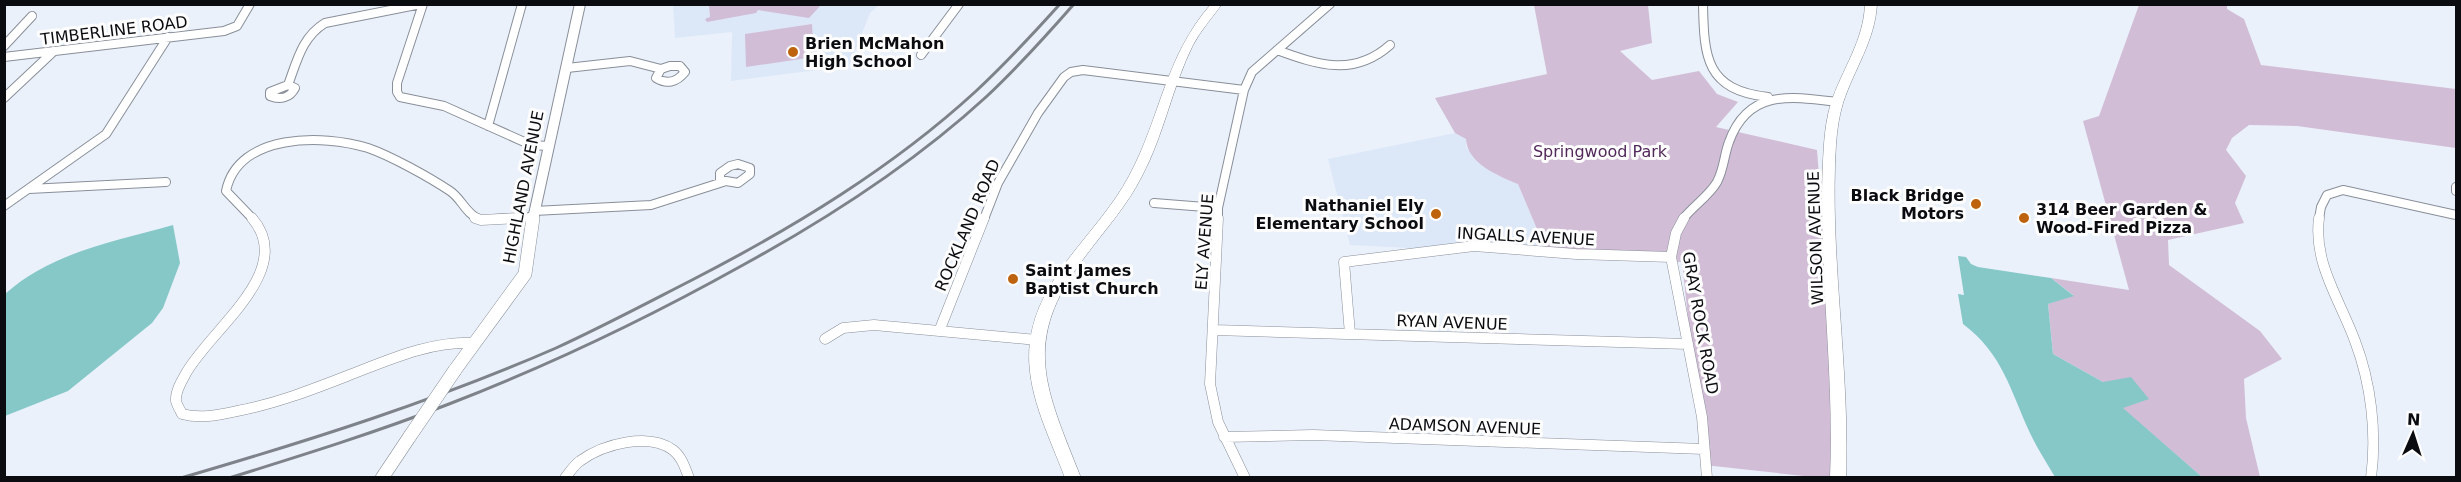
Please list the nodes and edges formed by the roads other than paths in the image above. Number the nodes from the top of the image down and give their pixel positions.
1 (250, 4) edge
2 (422, 4) edge
3 (522, 4) edge
4 (579, 4) edge
5 (959, 4) edge
6 (1217, 4) edge
7 (1703, 4) edge
8 (1871, 4) edge
9 (1325, 5) edge
10 (32, 16) dead end
11 (168, 37) junction
12 (1390, 45) dead end
13 (4, 46) edge
14 (1276, 50) junction
15 (54, 51) junction
16 (921, 55) dead end
17 (4, 57) edge
18 (567, 68) junction
19 (661, 69) dead end
20 (1173, 82) junction
21 (288, 85) dead end
22 (1244, 90) junction
23 (1774, 97) junction
24 (4, 98) edge
25 (1838, 102) junction
26 (488, 126) junction
27 (548, 146) junction
28 (166, 182) dead end
29 (723, 183) dead end
30 (29, 189) junction
31 (1154, 202) dead end
32 (4, 206) edge
33 (1218, 208) junction
34 (533, 214) junction
35 (2457, 215) edge
36 (1671, 257) junction
37 (940, 329) junction
38 (1214, 330) junction
39 (1350, 334) junction
40 (825, 339) dead end
41 (1037, 340) junction
42 (475, 343) junction
43 (1689, 344) junction
44 (1224, 437) junction
45 (1704, 449) junction
46 (382, 477) edge
47 (565, 477) edge
48 (689, 477) edge
49 (1073, 477) edge
50 (1245, 477) edge
51 (1707, 477) edge
52 (1838, 477) edge
53 (2371, 477) edge

1 - 11 street, TIMBERLINE ROAD
2 - 21 street
2 - 26 street
3 - 26 street
4 - 18 street, HIGHLAND AVENUE
5 - 16 street
6 - 20 main road
7 - 23 street
8 - 25 main road, WILSON AVENUE
9 - 14 street, ELY AVENUE
10 - 13 street
11 - 15 street, TIMBERLINE ROAD
11 - 30 street
12 - 14 street
14 - 22 street, ELY AVENUE
15 - 17 street, TIMBERLINE ROAD
15 - 24 street
18 - 19 street
18 - 27 street, HIGHLAND AVENUE
20 - 22 street, ROCKLAND ROAD
20 - 37 street, ROCKLAND ROAD
20 - 41 main road
22 - 33 street, ELY AVENUE
23 - 25 street, GRAY ROCK ROAD
23 - 36 street, GRAY ROCK ROAD
25 - 52 main road, WILSON AVENUE
26 - 27 street
27 - 34 street, HIGHLAND AVENUE
28 - 30 street
29 - 34 street
30 - 32 street
31 - 33 street
33 - 38 street, ELY AVENUE
34 - 42 street, HIGHLAND AVENUE
34 - 42 street
35 - 53 street
36 - 39 street, INGALLS AVENUE
36 - 43 street, GRAY ROCK ROAD
37 - 40 street
37 - 41 street
38 - 39 street, RYAN AVENUE
38 - 44 street, ELY AVENUE
39 - 43 street, RYAN AVENUE
41 - 49 main road
42 - 46 street, HIGHLAND AVENUE, bridge
43 - 45 street, GRAY ROCK ROAD
44 - 45 street, ADAMSON AVENUE
44 - 50 street, ELY AVENUE
45 - 51 street, GRAY ROCK ROAD
47 - 48 street

